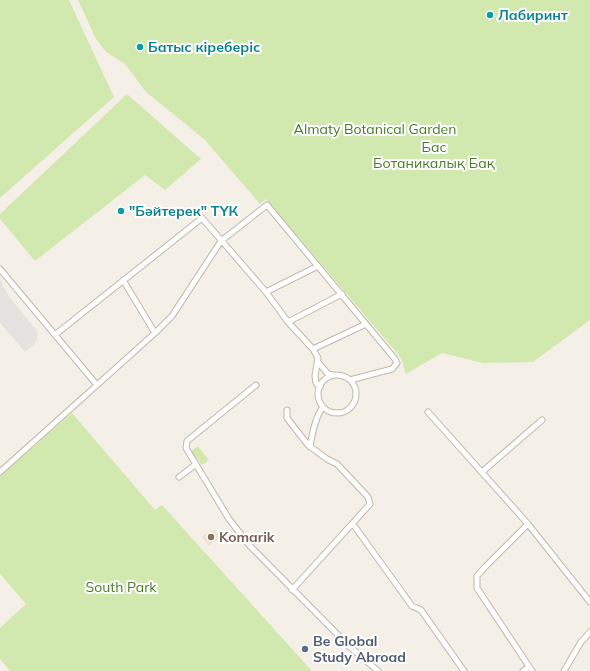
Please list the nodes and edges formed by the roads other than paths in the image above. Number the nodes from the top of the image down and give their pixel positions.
1 (221, 241) junction
2 (318, 266) junction
3 (0, 268) edge
4 (123, 280) junction
5 (266, 292) junction
6 (342, 294) junction
7 (288, 322) junction
8 (366, 324) junction
9 (155, 333) junction
10 (56, 334) junction
11 (313, 349) junction
12 (318, 362) junction
13 (334, 376) junction
14 (350, 380) junction
15 (97, 385) junction
16 (256, 385) dead end
17 (320, 387) junction
18 (323, 407) junction
19 (287, 410) dead end
20 (428, 412) dead end
21 (542, 420) dead end
22 (310, 447) junction
23 (195, 465) junction
24 (0, 472) edge
25 (482, 472) junction
26 (179, 477) dead end
27 (528, 524) junction
28 (355, 527) dead end
29 (292, 590) junction
30 (590, 602) edge
31 (590, 632) edge
32 (531, 669) edge
33 (378, 671) edge
34 (464, 671) edge
35 (523, 671) edge
36 (564, 671) edge

1 - 2 street
1 - 4 street
1 - 5 street
1 - 9 street
2 - 5 street
2 - 6 street
3 - 10 street
4 - 9 street
4 - 10 street
5 - 7 street
6 - 7 street
6 - 8 street
7 - 11 street
8 - 11 street
8 - 14 street
9 - 15 street
10 - 15 street
11 - 12 street
12 - 13 street
12 - 17 street
13 - 14 street
13 - 17 street
14 - 18 street
15 - 24 street
16 - 23 street
17 - 18 street
18 - 22 street
19 - 22 street
20 - 25 street
21 - 25 street
22 - 29 street
23 - 26 street
23 - 29 street
25 - 27 street
27 - 30 street
27 - 32 street
28 - 34 street
29 - 33 street
31 - 36 street
32 - 35 street

